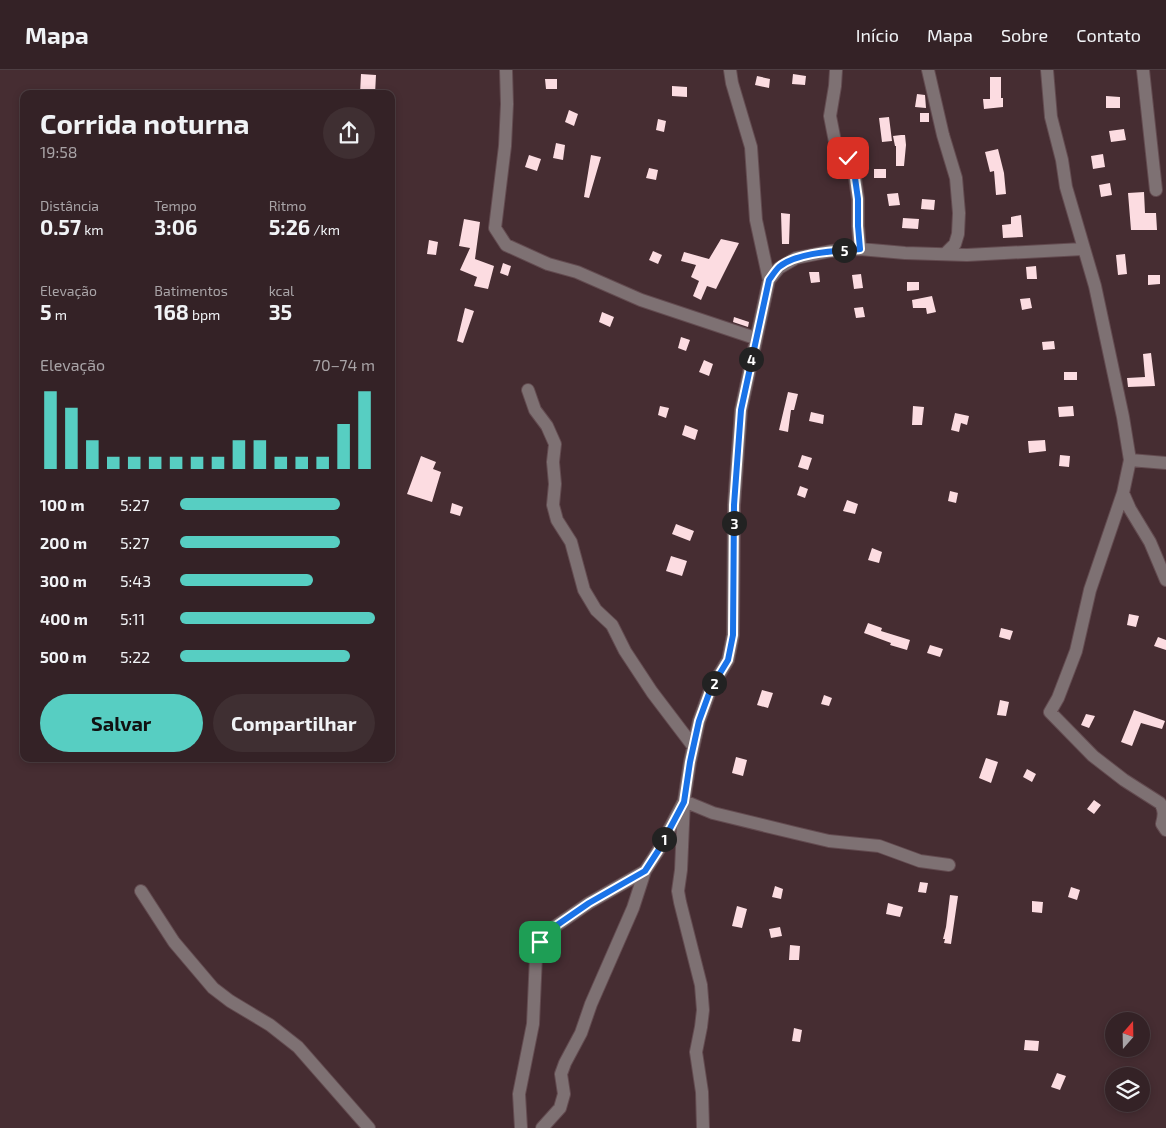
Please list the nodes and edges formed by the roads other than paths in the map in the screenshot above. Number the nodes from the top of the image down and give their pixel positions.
1 (506, 70) edge
2 (730, 70) edge
3 (836, 70) edge
4 (928, 70) edge
5 (1046, 70) edge
6 (1143, 70) edge
7 (1156, 190) dead end
8 (860, 249) junction
9 (1083, 249) junction
10 (944, 254) junction
11 (769, 280) junction
12 (755, 338) junction
13 (528, 390) dead end
14 (1130, 460) junction
15 (1166, 462) edge
16 (1123, 493) junction
17 (1166, 580) edge
18 (693, 746) junction
19 (684, 802) junction
20 (1166, 830) edge
21 (949, 865) dead end
22 (645, 871) junction
23 (141, 891) dead end
24 (369, 1128) edge
25 (521, 1128) edge
26 (542, 1128) edge
27 (703, 1128) edge

1 - 12 street
2 - 11 street
3 - 8 street
4 - 10 street
5 - 9 street
6 - 7 street
8 - 10 street
8 - 11 street
9 - 10 street
9 - 14 street
11 - 12 street
12 - 18 street
13 - 18 street
14 - 15 street
14 - 16 street
16 - 17 street
16 - 20 street
18 - 19 street
19 - 21 street
19 - 22 street
19 - 27 street
22 - 25 street
22 - 26 street
23 - 24 street

